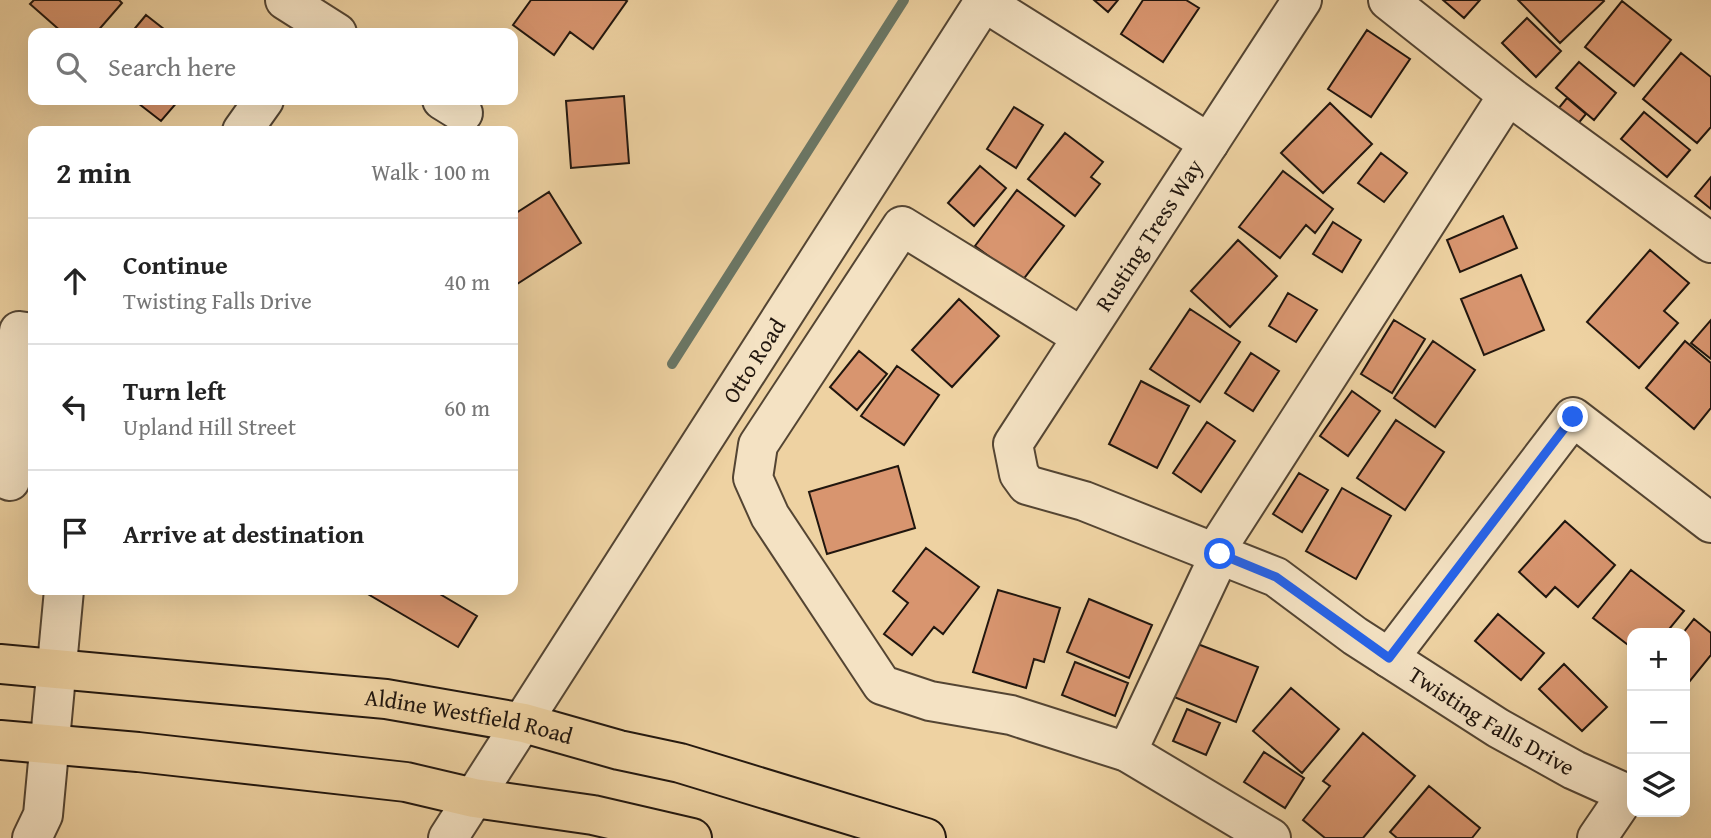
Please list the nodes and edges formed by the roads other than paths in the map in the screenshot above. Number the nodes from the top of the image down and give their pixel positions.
1 (285, 0) edge
2 (1302, 0) edge
3 (1388, 0) edge
4 (985, 1) edge
5 (324, 22) edge
6 (1508, 95) junction
7 (260, 105) edge
8 (246, 126) edge
9 (1209, 143) junction
10 (1711, 243) edge
11 (17, 331) edge
12 (1082, 337) junction
13 (1018, 474) joint
14 (14, 484) edge
15 (1711, 523) edge
16 (1220, 554) junction
17 (64, 595) edge
18 (1389, 658) junction
19 (0, 664) edge
20 (58, 669) junction
21 (524, 723) junction
22 (0, 740) edge
23 (47, 745) junction
24 (1127, 752) junction
25 (1627, 794) edge
26 (474, 798) junction
27 (1627, 799) edge
28 (32, 838) edge
29 (448, 838) edge
30 (692, 838) edge
31 (926, 838) edge
32 (1271, 838) edge
33 (1597, 838) edge

1 - 5 street
2 - 9 street, Rusting Tress Way
3 - 6 street
4 - 9 street
4 - 21 street, Otto Road
6 - 10 street
6 - 16 street
7 - 8 street
9 - 12 street, Rusting Tress Way
11 - 14 street
12 - 13 street, Rusting Tress Way
12 - 24 street
13 - 16 street, Twisting Falls Drive
15 - 18 street
16 - 18 street, Twisting Falls Drive
16 - 24 street
17 - 20 street
18 - 25 street, Twisting Falls Drive
19 - 20 main road, Aldine Westfield Road
20 - 21 main road, Aldine Westfield Road
20 - 23 street
21 - 26 street, Otto Road
21 - 31 main road, Aldine Westfield Road
22 - 23 main road
23 - 26 main road
23 - 28 street
24 - 32 street
26 - 29 street, Otto Road
26 - 30 main road
27 - 33 street

